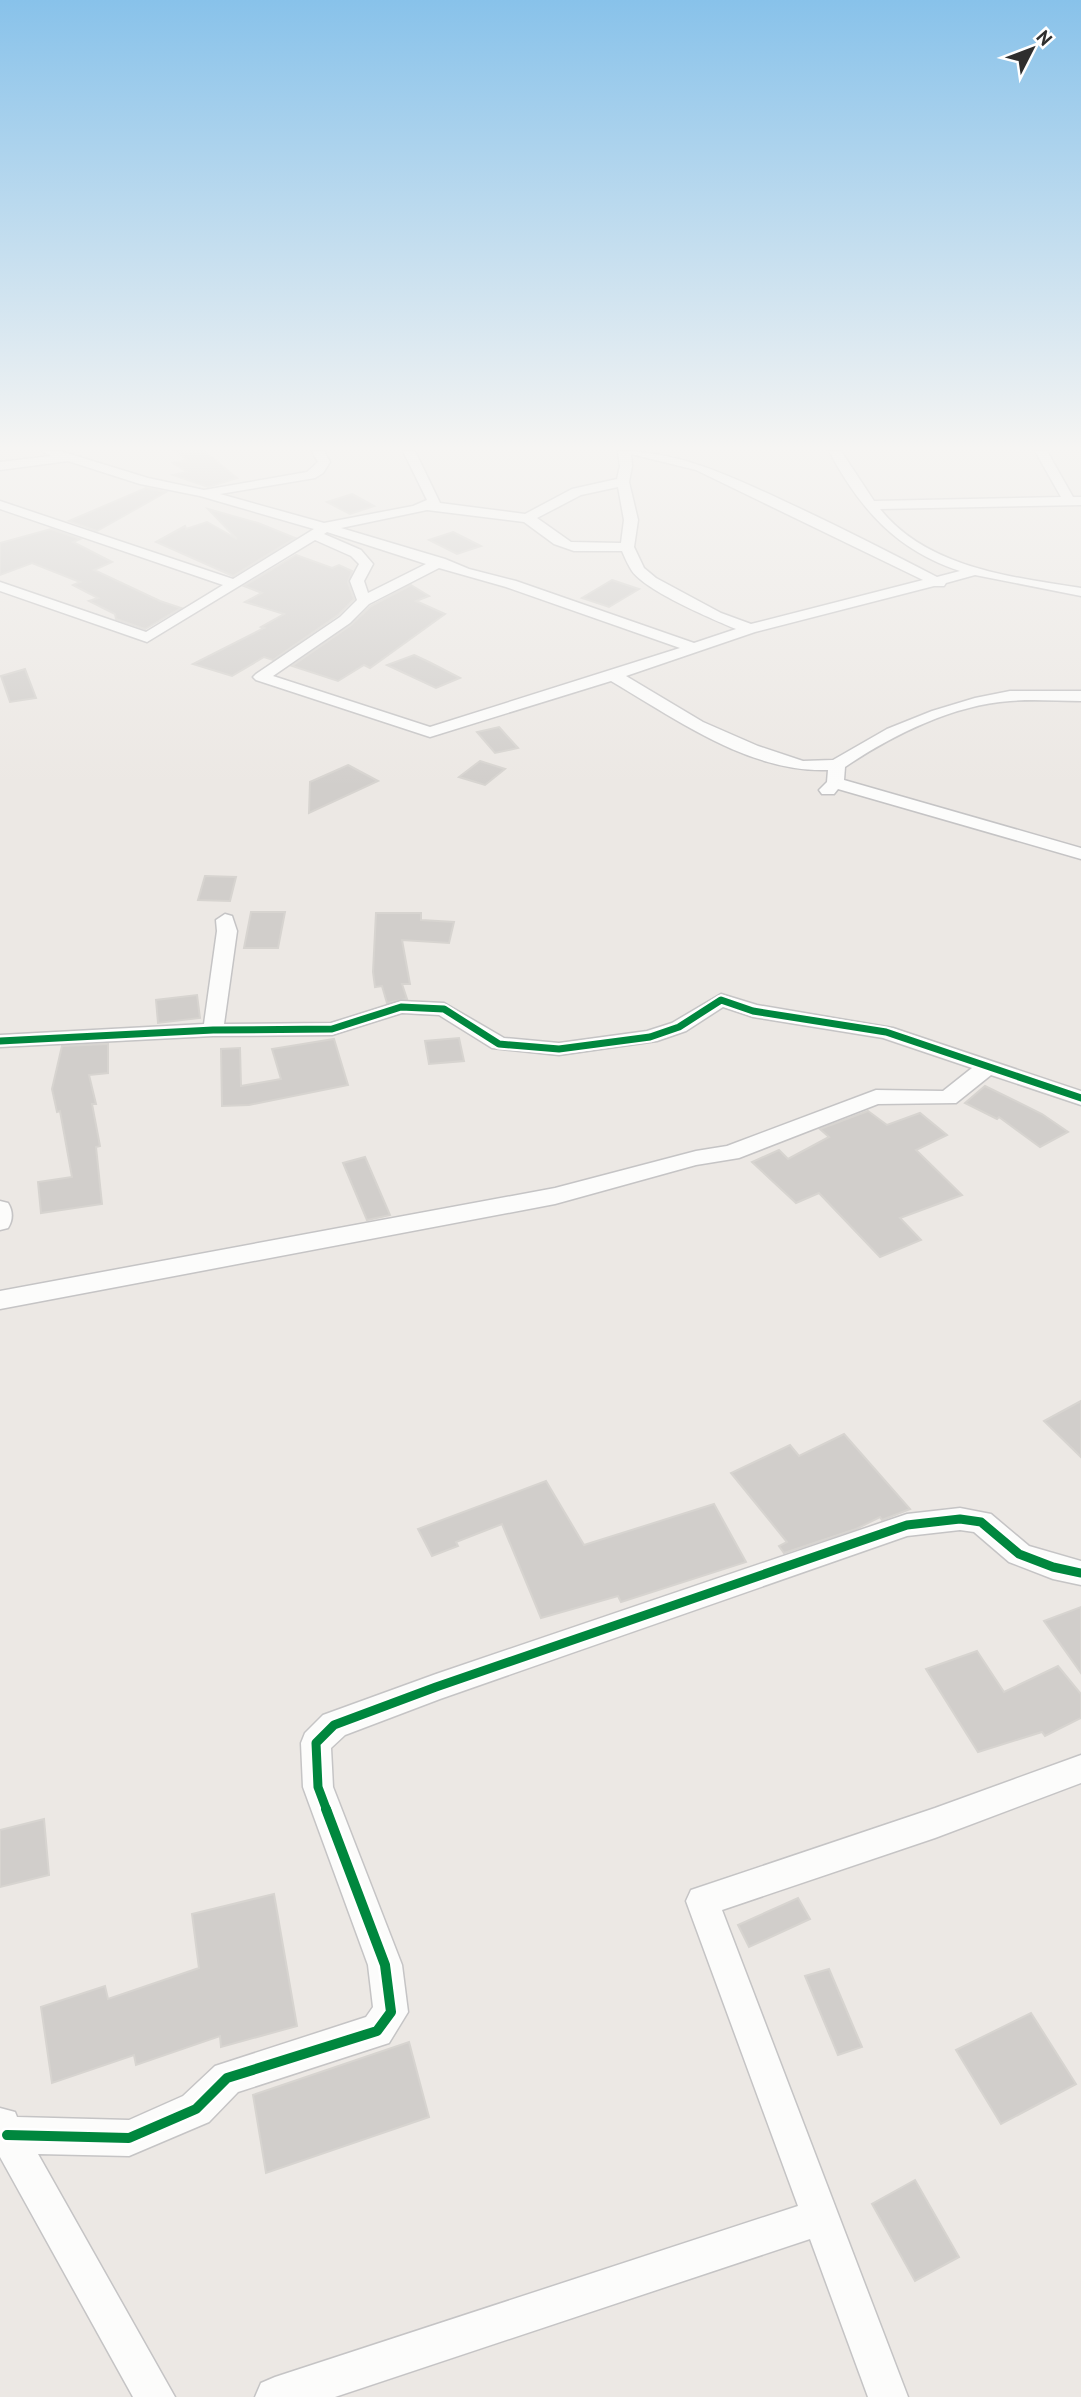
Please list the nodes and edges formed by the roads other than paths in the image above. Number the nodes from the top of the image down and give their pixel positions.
1 (172, 563) edge
2 (266, 563) edge
3 (370, 563) edge
4 (377, 563) edge
5 (438, 563) edge
6 (443, 563) edge
7 (635, 563) edge
8 (900, 563) edge
9 (953, 563) edge
10 (376, 567) junction
11 (972, 572) junction
12 (412, 576) junction
13 (232, 583) junction
14 (939, 583) junction
15 (0, 586) edge
16 (1081, 592) edge
17 (364, 601) junction
18 (750, 629) junction
19 (695, 648) junction
20 (613, 675) junction
21 (1081, 696) edge
22 (833, 779) junction
23 (1081, 854) edge
24 (225, 920) dead end
25 (212, 1030) junction
26 (0, 1041) edge
27 (987, 1066) junction
28 (1081, 1098) edge
29 (0, 1209) edge
30 (0, 1222) edge
31 (0, 1300) edge
32 (1081, 1573) edge
33 (1081, 1769) edge
34 (4, 2129) edge
35 (819, 2218) junction
36 (155, 2397) edge
37 (275, 2397) edge
38 (888, 2397) edge

1 - 13 street
2 - 13 street
3 - 10 street
4 - 10 street
5 - 12 street
6 - 19 street
7 - 18 street
8 - 14 street
9 - 11 street
10 - 12 street
10 - 17 street
11 - 14 street
11 - 16 street
12 - 17 street
13 - 15 street
14 - 18 street
17 - 20 street
18 - 19 street
19 - 20 street
20 - 22 street
21 - 22 street
22 - 23 street
24 - 25 street
25 - 26 street
25 - 27 street
27 - 28 street
27 - 31 street
29 - 30 street
32 - 34 street
33 - 35 street
34 - 36 street
35 - 37 street
35 - 38 street

